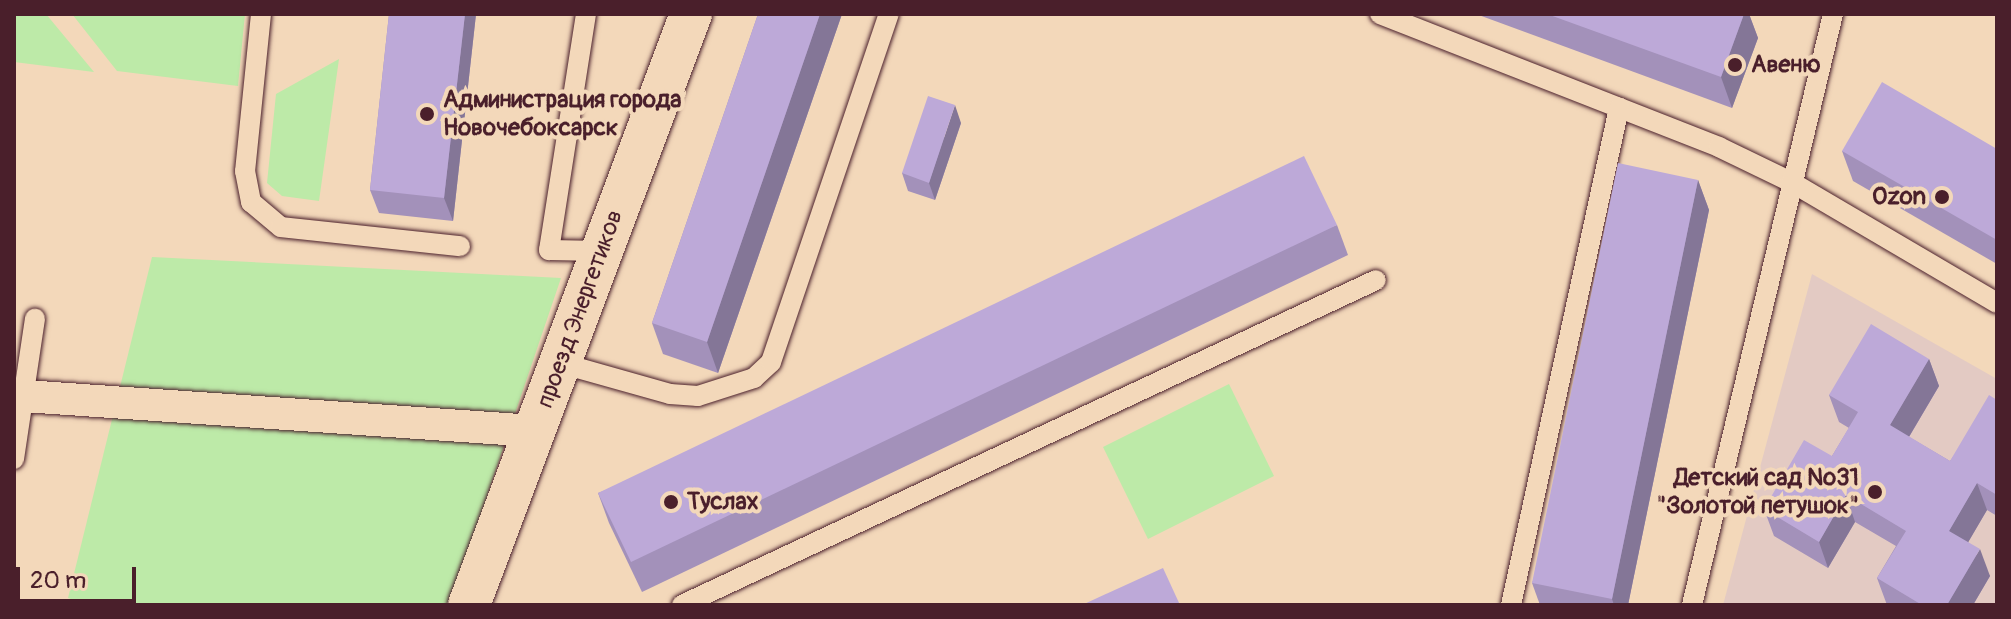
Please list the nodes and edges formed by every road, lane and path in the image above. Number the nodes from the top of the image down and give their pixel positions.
1 (261, 14) edge
2 (586, 14) edge
3 (691, 14) edge
4 (889, 14) edge
5 (1380, 14) edge
6 (1833, 14) edge
7 (1619, 108) junction
8 (1791, 182) junction
9 (460, 246) dead end
10 (602, 251) junction
11 (1376, 280) dead end
12 (1997, 303) edge
13 (35, 319) dead end
14 (560, 363) junction
15 (24, 396) junction
16 (535, 431) junction
17 (14, 459) edge
18 (469, 605) edge
19 (682, 605) edge
20 (1511, 605) edge
21 (1692, 605) edge

1 - 9 lane
2 - 10 lane
3 - 10 street, проезд Энергетиков
4 - 14 lane
5 - 7 lane
6 - 8 lane
7 - 8 lane
7 - 20 lane
8 - 12 lane
8 - 21 lane
10 - 14 street, проезд Энергетиков
11 - 19 lane
13 - 15 lane
14 - 16 street, проезд Энергетиков
15 - 16 street
15 - 17 lane
16 - 18 street, проезд Энергетиков

